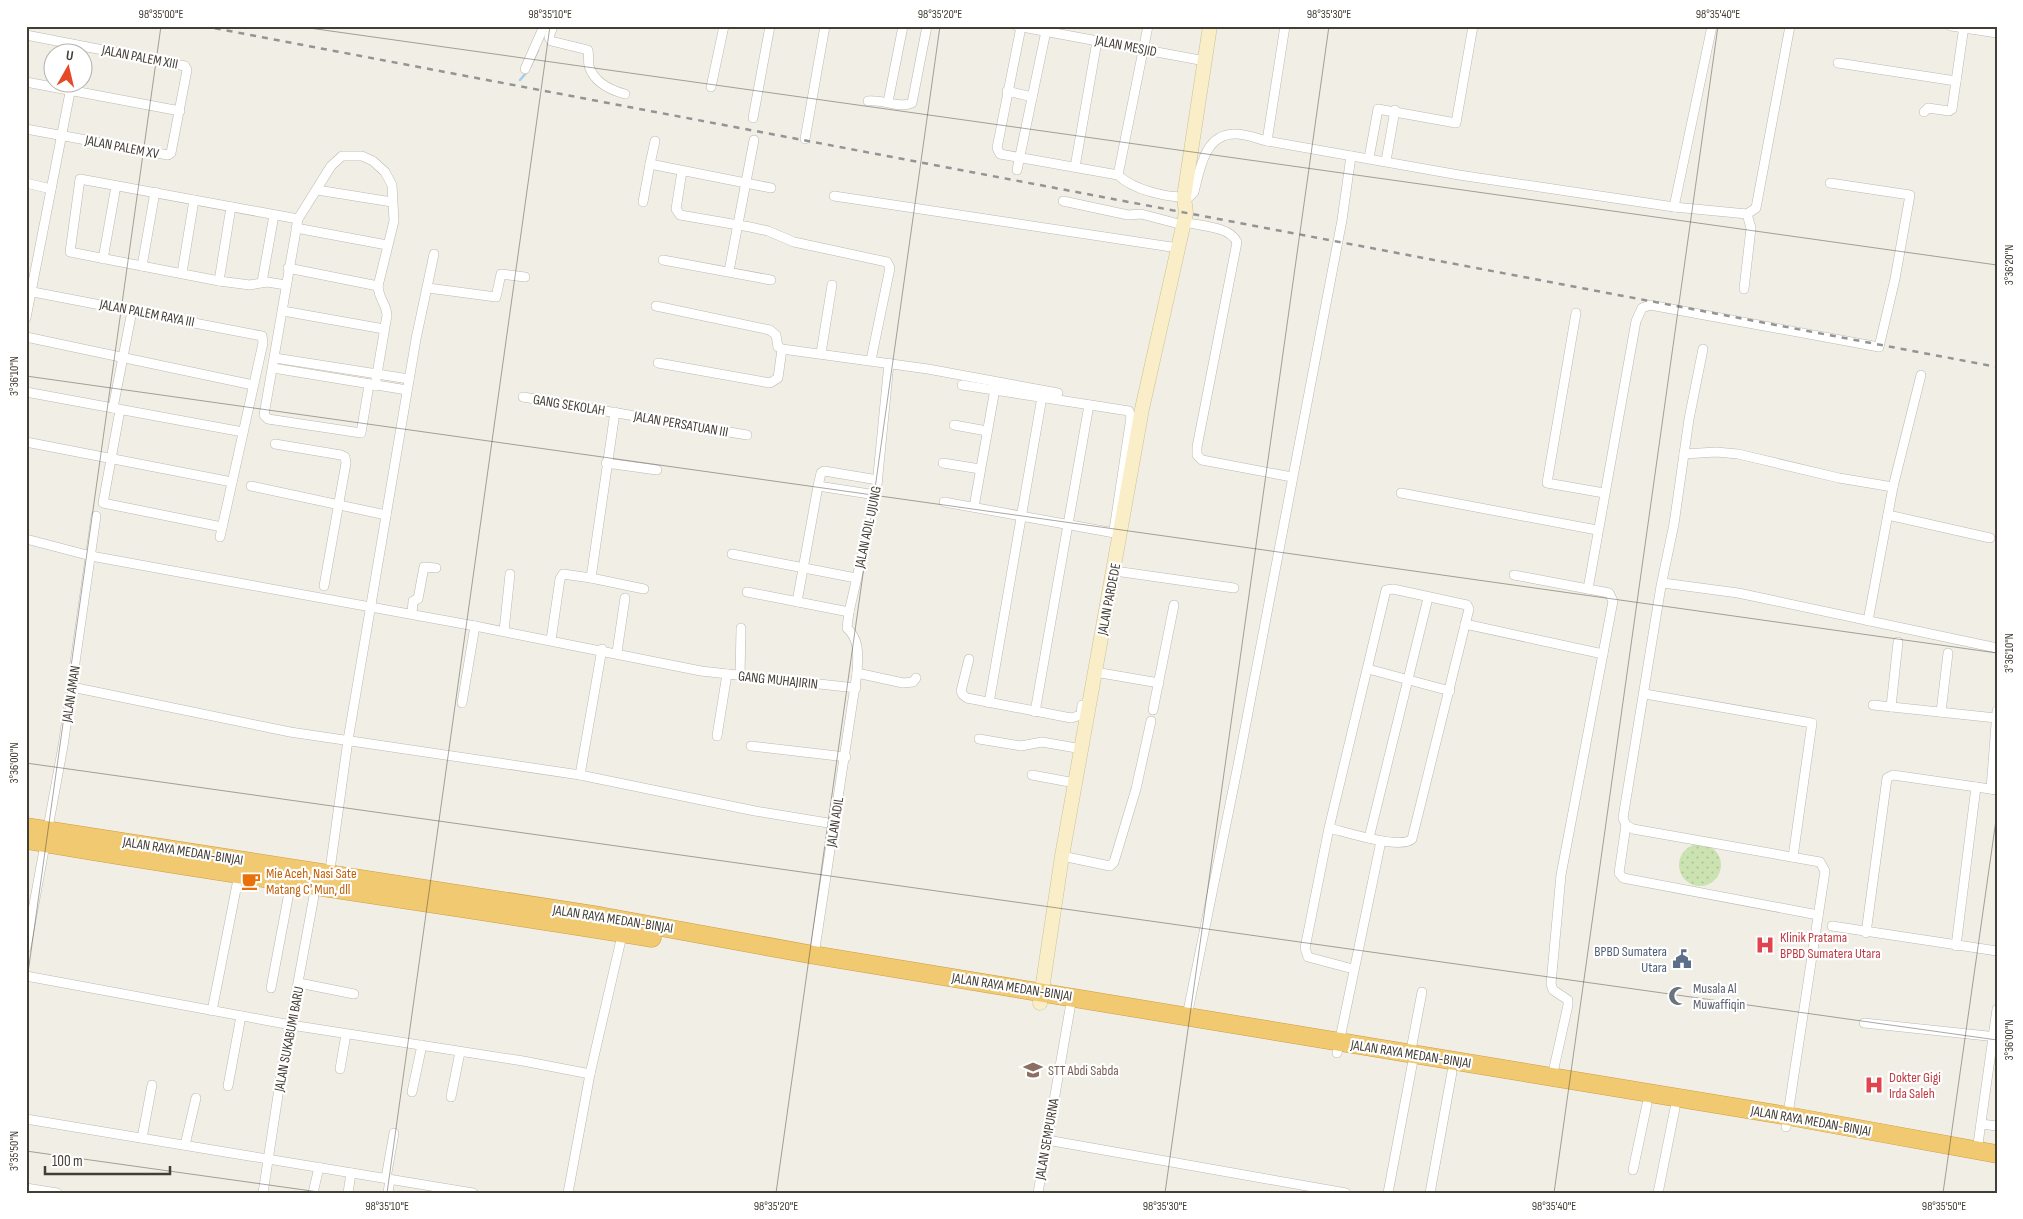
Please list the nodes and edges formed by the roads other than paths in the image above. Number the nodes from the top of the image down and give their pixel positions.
1 (544, 26) edge
2 (553, 26) edge
3 (724, 26) edge
4 (770, 26) edge
5 (825, 26) edge
6 (903, 26) edge
7 (927, 26) edge
8 (1148, 26) edge
9 (1210, 26) edge
10 (1286, 26) edge
11 (1473, 26) edge
12 (1712, 26) edge
13 (1790, 26) edge
14 (1951, 26) edge
15 (1019, 27) edge
16 (1964, 27) edge
17 (1046, 31) junction
18 (1997, 34) edge
19 (26, 35) edge
20 (1097, 41) junction
21 (52, 42) edge
22 (1144, 50) junction
23 (92, 51) edge
24 (1204, 61) junction
25 (1838, 63) dead end
26 (525, 69) dead end
27 (1956, 81) junction
28 (26, 82) edge
29 (42, 83) edge
30 (711, 87) dead end
31 (92, 91) edge
32 (1007, 91) junction
33 (70, 92) edge
34 (625, 94) dead end
35 (1032, 97) junction
36 (868, 102) dead end
37 (888, 102) junction
38 (1395, 110) junction
39 (180, 111) junction
40 (1924, 112) dead end
41 (753, 118) dead end
42 (26, 129) edge
43 (61, 135) junction
44 (805, 139) dead end
45 (754, 140) dead end
46 (655, 141) dead end
47 (1267, 141) junction
48 (1351, 156) junction
49 (1369, 158) junction
50 (1019, 159) junction
51 (1386, 161) junction
52 (650, 164) junction
53 (1075, 167) junction
54 (1017, 170) dead end
55 (682, 171) junction
56 (1118, 175) junction
57 (26, 183) edge
58 (745, 183) junction
59 (1830, 183) dead end
60 (116, 186) junction
61 (771, 188) dead end
62 (51, 189) junction
63 (317, 190) junction
64 (155, 192) junction
65 (834, 196) dead end
66 (1184, 197) junction
67 (194, 200) junction
68 (1063, 201) dead end
69 (392, 202) junction
70 (643, 202) dead end
71 (231, 207) junction
72 (1674, 207) junction
73 (1747, 214) junction
74 (274, 215) junction
75 (297, 224) junction
76 (737, 224) junction
77 (1183, 224) junction
78 (387, 245) junction
79 (1178, 248) junction
80 (434, 254) dead end
81 (103, 259) junction
82 (662, 260) dead end
83 (142, 266) junction
84 (288, 268) junction
85 (729, 271) junction
86 (182, 273) junction
87 (525, 277) dead end
88 (30, 280) edge
89 (771, 280) dead end
90 (219, 281) junction
91 (262, 282) junction
92 (286, 285) junction
93 (832, 285) dead end
94 (378, 286) junction
95 (428, 288) junction
96 (1744, 289) dead end
97 (32, 292) junction
98 (656, 306) dead end
99 (132, 311) junction
100 (283, 311) junction
101 (1576, 313) dead end
102 (26, 318) edge
103 (384, 329) junction
104 (26, 337) edge
105 (782, 349) junction
106 (1703, 349) dead end
107 (821, 353) junction
108 (122, 358) junction
109 (275, 358) junction
110 (871, 360) junction
111 (658, 363) dead end
112 (889, 363) junction
113 (273, 368) junction
114 (377, 375) junction
115 (1921, 375) dead end
116 (409, 379) junction
117 (253, 385) junction
118 (372, 385) junction
119 (962, 385) dead end
120 (995, 389) junction
121 (407, 390) junction
122 (26, 392) edge
123 (1042, 396) junction
124 (523, 397) dead end
125 (1089, 405) junction
126 (116, 409) junction
127 (1142, 409) junction
128 (615, 412) junction
129 (954, 426) dead end
130 (987, 430) junction
131 (243, 432) junction
132 (747, 435) dead end
133 (26, 442) edge
134 (275, 444) dead end
135 (1684, 454) junction
136 (111, 459) junction
137 (606, 463) junction
138 (943, 463) dead end
139 (980, 469) junction
140 (657, 470) dead end
141 (1292, 477) junction
142 (878, 480) junction
143 (232, 482) junction
144 (251, 486) dead end
145 (818, 486) junction
146 (1893, 487) junction
147 (1401, 493) dead end
148 (1604, 493) junction
149 (876, 495) junction
150 (944, 502) dead end
151 (340, 507) junction
152 (974, 507) junction
153 (386, 515) junction
154 (1888, 515) junction
155 (96, 516) dead end
156 (1021, 516) junction
157 (1066, 525) junction
158 (1597, 530) junction
159 (1117, 534) junction
160 (1990, 538) dead end
161 (26, 539) edge
162 (732, 554) dead end
163 (91, 556) junction
164 (436, 568) dead end
165 (802, 568) junction
166 (1115, 571) junction
167 (510, 574) dead end
168 (1514, 575) dead end
169 (591, 578) junction
170 (856, 578) junction
171 (1663, 583) junction
172 (324, 586) dead end
173 (1234, 588) dead end
174 (644, 589) dead end
175 (1588, 589) junction
176 (747, 592) dead end
177 (625, 598) dead end
178 (1428, 598) junction
179 (797, 602) junction
180 (1174, 605) dead end
181 (371, 608) junction
182 (849, 612) junction
183 (412, 614) junction
184 (1868, 621) junction
185 (1465, 624) junction
186 (475, 626) junction
187 (741, 628) dead end
188 (504, 631) junction
189 (551, 640) junction
190 (1898, 642) dead end
191 (1997, 648) edge
192 (602, 649) junction
193 (617, 652) junction
194 (1948, 653) dead end
195 (1603, 654) junction
196 (969, 659) dead end
197 (1368, 669) junction
198 (1095, 672) junction
199 (857, 673) junction
200 (727, 674) junction
201 (740, 676) junction
202 (916, 678) dead end
203 (1408, 680) junction
204 (1158, 684) junction
205 (72, 687) junction
206 (856, 688) junction
207 (1450, 691) junction
208 (1645, 694) junction
209 (462, 703) dead end
210 (989, 703) junction
211 (1874, 705) dead end
212 (1891, 707) junction
213 (1153, 710) dead end
214 (1035, 712) junction
215 (1941, 712) junction
216 (1996, 714) edge
217 (1151, 721) dead end
218 (717, 736) dead end
219 (979, 738) dead end
220 (348, 740) junction
221 (751, 746) dead end
222 (1082, 749) junction
223 (846, 756) junction
224 (1032, 775) dead end
225 (580, 776) junction
226 (1075, 784) junction
227 (1976, 788) junction
228 (1994, 790) edge
229 (834, 824) junction
230 (1626, 825) junction
231 (26, 827) edge
232 (1329, 828) junction
233 (46, 837) junction
234 (1369, 838) junction
235 (26, 840) edge
236 (1381, 841) junction
237 (1062, 856) junction
238 (1793, 857) junction
239 (239, 874) junction
240 (291, 882) junction
241 (324, 882) junction
242 (1818, 915) junction
243 (1832, 926) dead end
244 (623, 927) junction
245 (1866, 933) junction
246 (1956, 946) junction
247 (26, 948) edge
248 (1997, 951) edge
249 (814, 955) junction
250 (1353, 969) junction
251 (26, 976) edge
252 (299, 983) junction
253 (271, 988) dead end
254 (1422, 992) dead end
255 (354, 994) dead end
256 (1041, 997) junction
257 (1071, 1002) junction
258 (1997, 1008) edge
259 (212, 1011) junction
260 (240, 1016) junction
261 (1187, 1016) junction
262 (1864, 1023) dead end
263 (290, 1025) junction
264 (346, 1034) junction
265 (1995, 1037) edge
266 (422, 1045) junction
267 (1338, 1048) junction
268 (460, 1052) junction
269 (1412, 1058) junction
270 (340, 1069) dead end
271 (1452, 1072) junction
272 (590, 1074) junction
273 (1552, 1077) junction
274 (152, 1085) dead end
275 (228, 1086) dead end
276 (412, 1092) dead end
277 (451, 1097) dead end
278 (196, 1098) dead end
279 (1647, 1104) junction
280 (1675, 1108) junction
281 (26, 1119) edge
282 (1787, 1122) junction
283 (1981, 1124) junction
284 (1997, 1126) edge
285 (394, 1133) dead end
286 (142, 1138) junction
287 (1048, 1140) junction
288 (185, 1145) junction
289 (1977, 1151) junction
290 (1997, 1154) edge
291 (268, 1159) junction
292 (1997, 1161) edge
293 (319, 1167) junction
294 (1633, 1170) dead end
295 (351, 1172) junction
296 (388, 1179) junction
297 (26, 1188) edge
298 (444, 1190) edge
299 (57, 1193) edge
300 (263, 1193) edge
301 (313, 1193) edge
302 (348, 1193) edge
303 (388, 1193) edge
304 (473, 1193) edge
305 (568, 1193) edge
306 (1038, 1193) edge
307 (1346, 1193) edge
308 (1388, 1193) edge
309 (1430, 1193) edge
310 (1658, 1193) edge

1 - 26 street
2 - 34 street
3 - 30 street
4 - 41 street
5 - 44 street
6 - 37 street
7 - 37 street
8 - 22 street
9 - 24 street, JALAN PARDEDE
10 - 47 street
11 - 38 street
12 - 72 street
13 - 73 street
14 - 16 street
15 - 17 street, JALAN MESJID
15 - 32 street
16 - 18 street
16 - 27 street
17 - 20 street, JALAN MESJID
17 - 35 street
19 - 21 street
20 - 22 street, JALAN MESJID
20 - 53 street
22 - 24 street, JALAN MESJID
22 - 56 street
23 - 39 street, JALAN PALEM XIII
24 - 66 street, JALAN PARDEDE
25 - 27 street
27 - 40 street
28 - 29 street
31 - 39 street
32 - 35 street
32 - 50 street
33 - 43 street
35 - 50 street
36 - 37 street
38 - 49 street
38 - 51 street
39 - 43 street, JALAN PALEM XV
42 - 43 street
43 - 62 street
45 - 58 street
46 - 52 street
47 - 48 street
47 - 66 street
48 - 49 street
48 - 141 street
49 - 51 street
50 - 53 street
50 - 54 street
51 - 72 street
52 - 55 street
52 - 70 street
53 - 56 street
55 - 58 street
55 - 76 street
56 - 66 street
57 - 62 street
58 - 61 street
58 - 76 street
59 - 148 street
60 - 64 street
60 - 81 street
60 - 81 street
62 - 88 street
63 - 69 street
63 - 69 street
63 - 75 street
64 - 67 street
64 - 83 street
65 - 79 street
66 - 77 street, JALAN PARDEDE
67 - 71 street
67 - 86 street
68 - 77 street
69 - 78 street
71 - 74 street
71 - 90 street
72 - 73 street
73 - 96 street
74 - 75 street
74 - 91 street
75 - 78 street
75 - 84 street
76 - 85 street
76 - 110 street
77 - 79 street, JALAN PARDEDE
77 - 141 street
78 - 94 street
79 - 127 street, JALAN PARDEDE
80 - 95 street, JALAN SUKABUMI BARU
81 - 83 street
82 - 85 street
83 - 86 street
84 - 92 street
84 - 94 street
85 - 89 street
86 - 90 street
87 - 95 street
88 - 97 street
90 - 91 street
91 - 92 street
92 - 100 street
93 - 107 street
94 - 103 street
95 - 116 street, JALAN SUKABUMI BARU
97 - 99 street, JALAN PALEM RAYA III
97 - 102 street
98 - 105 street
99 - 108 street
99 - 117 street, JALAN PALEM RAYA III
100 - 103 street
100 - 109 street
101 - 148 street
103 - 114 street
104 - 108 street
105 - 107 street
105 - 111 street
106 - 135 street
107 - 110 street
108 - 117 street
108 - 126 street
109 - 113 street
109 - 114 street
110 - 112 street
112 - 127 street
112 - 142 street, JALAN ADIL UJUNG
113 - 118 street
113 - 118 street
114 - 116 street
114 - 118 street
115 - 146 street
116 - 121 street, JALAN SUKABUMI BARU
117 - 131 street
118 - 121 street
119 - 120 street
120 - 123 street
120 - 130 street
121 - 153 street, JALAN SUKABUMI BARU
122 - 126 street
123 - 125 street
123 - 156 street
124 - 128 street, GANG SEKOLAH
125 - 157 street
125 - 159 street
126 - 131 street
126 - 136 street
127 - 159 street, JALAN PARDEDE
128 - 132 street, JALAN PERSATUAN III
128 - 137 street
129 - 130 street
130 - 139 street
131 - 143 street
133 - 136 street
134 - 151 street
135 - 146 street
135 - 171 street
136 - 143 street
136 - 143 street
137 - 140 street
137 - 169 street
138 - 139 street
139 - 152 street
141 - 261 street
142 - 145 street
142 - 149 street, JALAN ADIL UJUNG
144 - 151 street
145 - 149 street
145 - 165 street
146 - 154 street
147 - 158 street
148 - 158 street
149 - 170 street, JALAN ADIL UJUNG
150 - 152 street
151 - 153 street
151 - 172 street
152 - 156 street
153 - 181 street, JALAN SUKABUMI BARU
154 - 160 street
154 - 184 street
155 - 163 street, JALAN AMAN
156 - 157 street
156 - 210 street
157 - 159 street
157 - 214 street
158 - 175 street
159 - 166 street, JALAN PARDEDE
159 - 214 street
161 - 163 street, GANG MUHAJIRIN
162 - 165 street
163 - 181 street, GANG MUHAJIRIN
163 - 205 street, JALAN AMAN
164 - 183 street
165 - 170 street
165 - 179 street
166 - 173 street
166 - 198 street, JALAN PARDEDE
167 - 188 street
168 - 175 street
169 - 174 street
169 - 189 street
170 - 182 street, JALAN ADIL UJUNG
171 - 184 street
171 - 208 street
175 - 195 street
176 - 179 street
177 - 193 street
178 - 185 street
178 - 197 street
178 - 203 street
179 - 182 street
180 - 204 street
181 - 183 street, GANG MUHAJIRIN
181 - 220 street, JALAN SUKABUMI BARU
182 - 199 street, JALAN ADIL UJUNG
183 - 186 street, GANG MUHAJIRIN
184 - 191 street
185 - 195 street
185 - 207 street
186 - 188 street, GANG MUHAJIRIN
186 - 209 street
187 - 201 street
188 - 189 street, GANG MUHAJIRIN
189 - 192 street, GANG MUHAJIRIN
190 - 212 street
192 - 193 street, GANG MUHAJIRIN
192 - 225 street
193 - 200 street, GANG MUHAJIRIN
194 - 215 street
195 - 273 street
196 - 210 street
197 - 203 street
197 - 232 street
198 - 204 street
198 - 222 street, JALAN PARDEDE
199 - 202 street
199 - 206 street, JALAN ADIL UJUNG
200 - 201 street, GANG MUHAJIRIN
200 - 218 street
201 - 206 street, GANG MUHAJIRIN
203 - 207 street
203 - 234 street
204 - 213 street
205 - 220 street
205 - 233 street, JALAN AMAN
206 - 223 street, JALAN ADIL
207 - 236 street
208 - 230 street
208 - 238 street
210 - 214 street
211 - 212 street
212 - 215 street
215 - 216 street
216 - 228 street
217 - 237 street
219 - 222 street
220 - 225 street
220 - 241 street, JALAN SUKABUMI BARU
221 - 223 street
222 - 226 street, JALAN PARDEDE
223 - 229 street, JALAN ADIL
224 - 226 street
225 - 229 street
226 - 237 street, JALAN PARDEDE
227 - 228 street
227 - 245 street
227 - 246 street
229 - 249 street, JALAN ADIL
230 - 238 street
230 - 242 street
231 - 233 highway, JALAN RAYA MEDAN-BINJAI
232 - 234 street
232 - 250 street
233 - 235 highway, JALAN RAYA MEDAN-BINJAI
233 - 239 highway, JALAN RAYA MEDAN-BINJAI
233 - 241 highway, JALAN RAYA MEDAN-BINJAI
233 - 247 street, JALAN AMAN
234 - 236 street
236 - 250 street
237 - 256 street, JALAN PARDEDE
238 - 242 street
239 - 240 highway, JALAN RAYA MEDAN-BINJAI
239 - 259 street
240 - 241 highway, JALAN RAYA MEDAN-BINJAI
240 - 253 street
241 - 244 highway, JALAN RAYA MEDAN-BINJAI
241 - 252 street, JALAN SUKABUMI BARU
242 - 282 street
243 - 245 street
244 - 249 highway, JALAN RAYA MEDAN-BINJAI
244 - 256 highway, JALAN RAYA MEDAN-BINJAI
244 - 272 street
245 - 246 street
246 - 248 street
249 - 256 highway, JALAN RAYA MEDAN-BINJAI
250 - 267 street
251 - 259 street
252 - 255 street
252 - 263 street, JALAN SUKABUMI BARU
254 - 269 street
256 - 257 highway, JALAN RAYA MEDAN-BINJAI
257 - 261 highway, JALAN RAYA MEDAN-BINJAI
257 - 267 highway, JALAN RAYA MEDAN-BINJAI
257 - 287 street, JALAN SEMPURNA
258 - 265 street
259 - 260 street
260 - 263 street
260 - 275 street
261 - 267 highway, JALAN RAYA MEDAN-BINJAI
262 - 265 street
263 - 264 street
263 - 291 street, JALAN SUKABUMI BARU
264 - 266 street
264 - 270 street
265 - 283 street
266 - 268 street
266 - 276 street
267 - 269 highway, JALAN RAYA MEDAN-BINJAI
268 - 272 street
268 - 277 street
269 - 271 highway, JALAN RAYA MEDAN-BINJAI
269 - 273 highway, JALAN RAYA MEDAN-BINJAI
269 - 308 street
271 - 279 highway, JALAN RAYA MEDAN-BINJAI
271 - 309 street
272 - 305 street
273 - 282 highway, JALAN RAYA MEDAN-BINJAI
274 - 286 street
278 - 288 street
279 - 280 highway, JALAN RAYA MEDAN-BINJAI
279 - 294 street
280 - 282 highway, JALAN RAYA MEDAN-BINJAI
280 - 310 street
281 - 286 street
282 - 289 highway, JALAN RAYA MEDAN-BINJAI
282 - 292 highway, JALAN RAYA MEDAN-BINJAI
283 - 284 street
283 - 289 street
285 - 296 street
286 - 288 street
287 - 306 street, JALAN SEMPURNA
287 - 307 street
288 - 291 street
289 - 290 highway, JALAN RAYA MEDAN-BINJAI
291 - 293 street
291 - 300 street, JALAN SUKABUMI BARU
293 - 295 street
293 - 301 street
295 - 296 street
295 - 302 street
296 - 298 street
296 - 303 street
297 - 299 street
298 - 304 street

